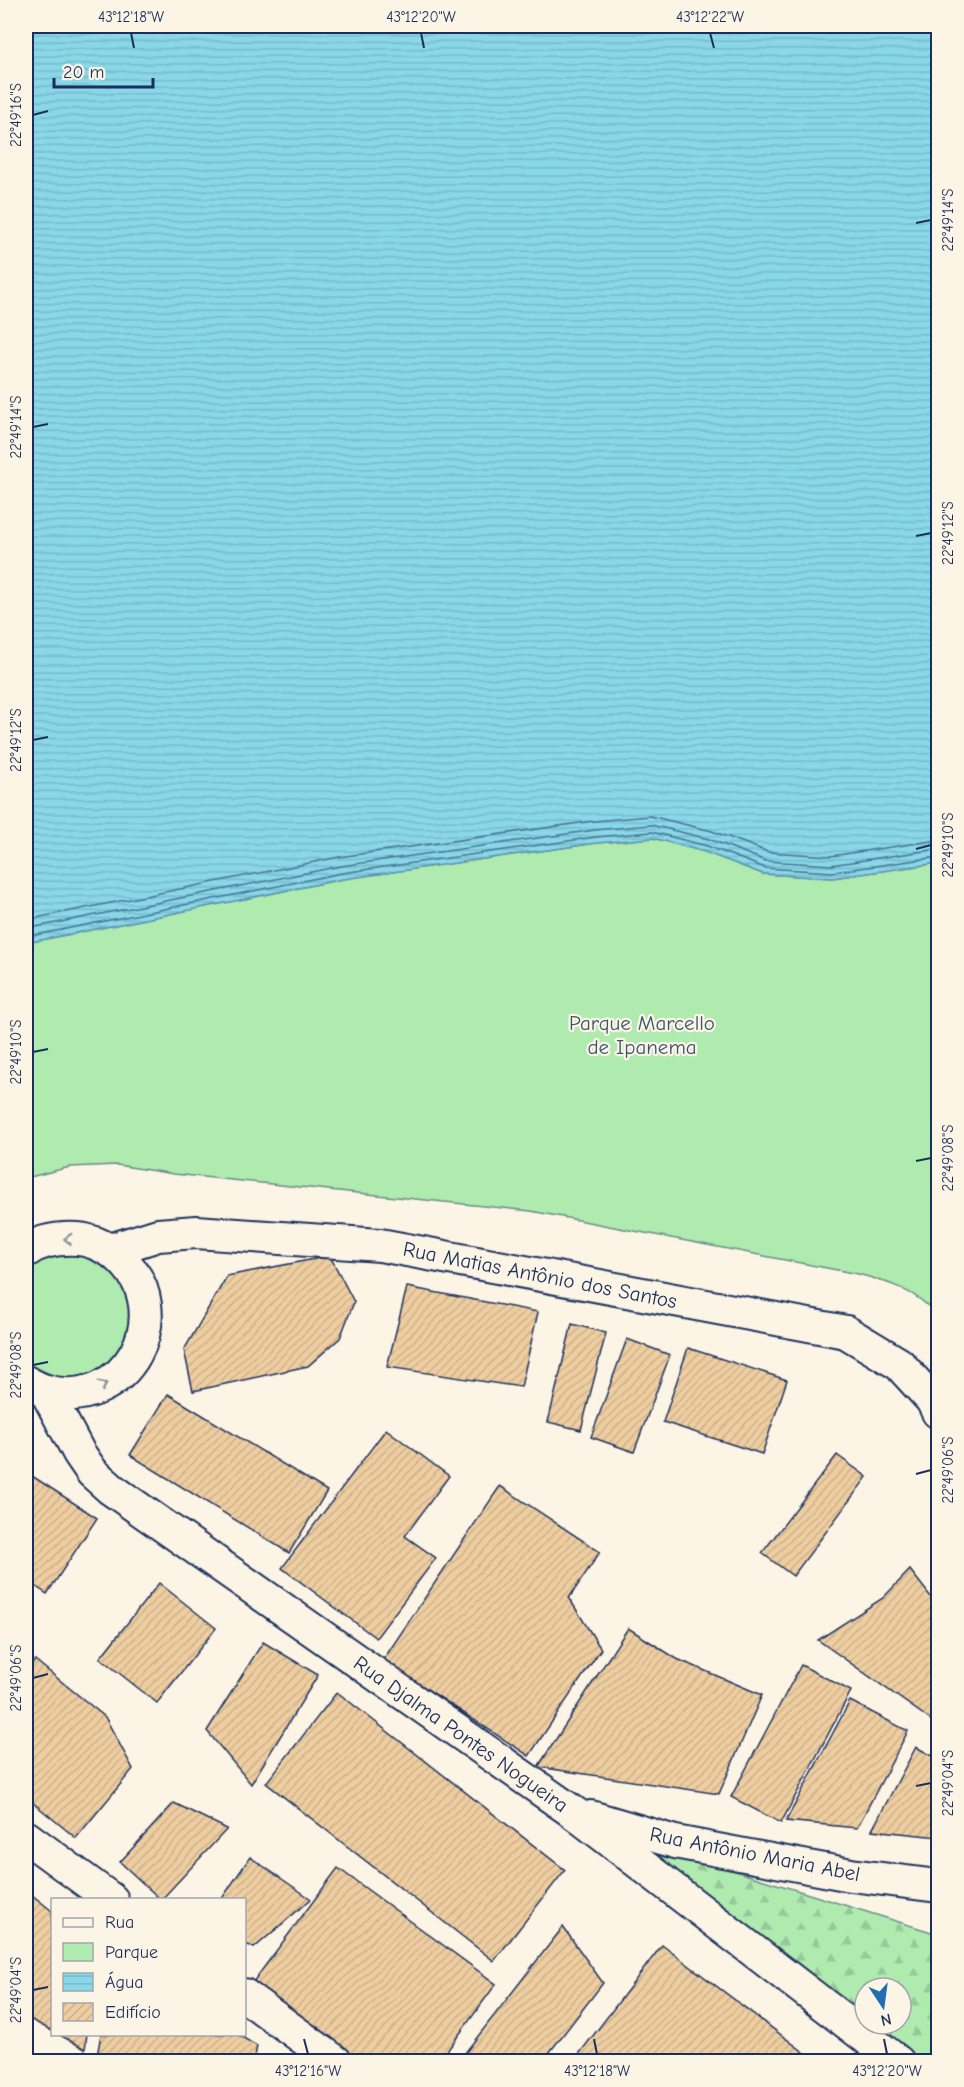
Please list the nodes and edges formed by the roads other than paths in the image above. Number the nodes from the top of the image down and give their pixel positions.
1 (110, 1250) junction
2 (26, 1251) edge
3 (36, 1386) edge
4 (939, 1412) edge
5 (573, 1812) junction
6 (26, 1837) edge
7 (939, 1886) edge
8 (111, 1898) edge
9 (246, 1996) edge
10 (336, 2061) edge
11 (898, 2061) edge

1 -> 2 street
3 -> 1 street
1 - 4 street, Rua Matias Antônio dos Santos
3 - 5 street, Rua Djalma Pontes Nogueira
5 - 7 street, Rua Antônio Maria Abel
5 - 11 street, Rua Djalma Pontes Nogueira
6 - 8 street
9 - 10 street

